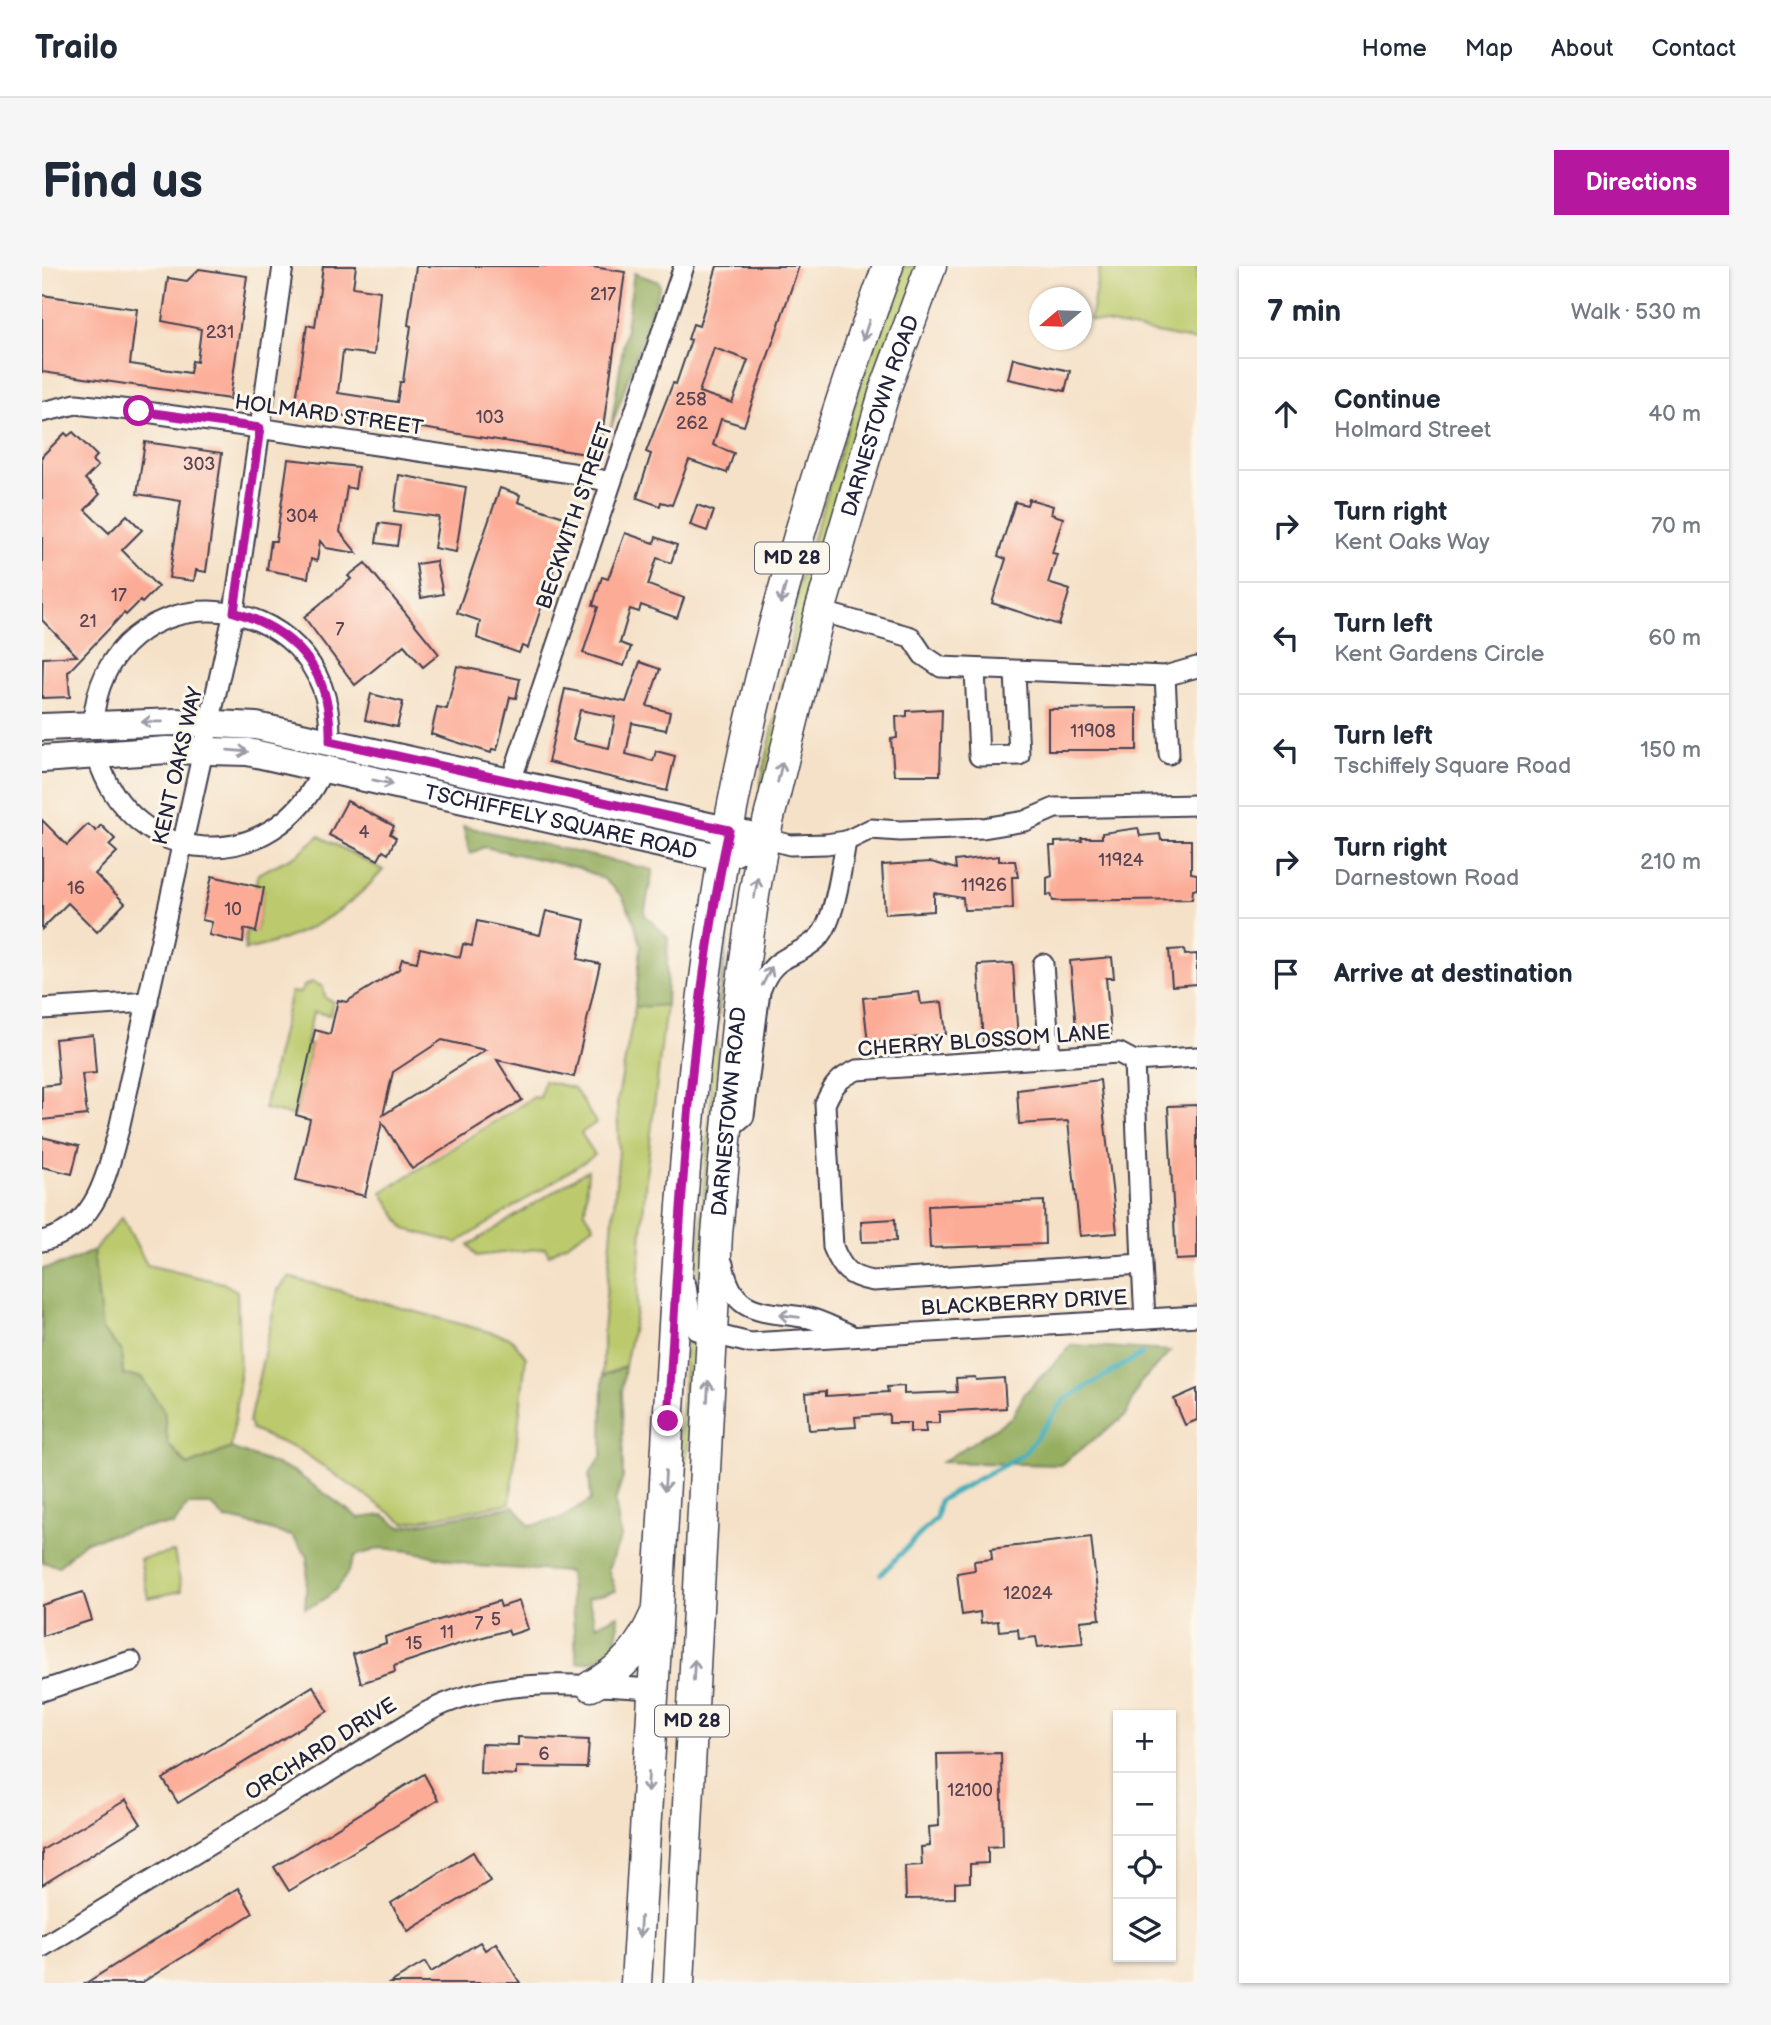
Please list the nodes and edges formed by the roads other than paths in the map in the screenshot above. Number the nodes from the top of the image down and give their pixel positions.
1 (283, 266) edge
2 (888, 266) edge
3 (931, 266) edge
4 (682, 267) edge
5 (42, 412) edge
6 (260, 428) junction
7 (610, 482) junction
8 (820, 611) junction
9 (234, 612) junction
10 (1197, 667) edge
11 (975, 670) junction
12 (1015, 671) junction
13 (1165, 676) junction
14 (211, 722) junction
15 (93, 724) junction
16 (42, 727) edge
17 (330, 741) junction
18 (205, 749) junction
19 (1169, 754) dead end
20 (97, 755) junction
21 (42, 759) edge
22 (323, 769) junction
23 (511, 782) junction
24 (1197, 805) edge
25 (764, 838) junction
26 (846, 841) junction
27 (184, 844) junction
28 (726, 844) junction
29 (1043, 964) dead end
30 (148, 1002) junction
31 (42, 1009) edge
32 (1050, 1057) junction
33 (1197, 1057) edge
34 (1134, 1061) junction
35 (726, 1131) junction
36 (717, 1234) junction
37 (679, 1236) junction
38 (42, 1241) edge
39 (1142, 1264) junction
40 (1197, 1316) edge
41 (1145, 1319) junction
42 (711, 1335) junction
43 (854, 1336) junction
44 (704, 1459) junction
45 (659, 1608) junction
46 (131, 1661) dead end
47 (591, 1686) junction
48 (654, 1689) junction
49 (42, 1691) edge
50 (682, 1921) junction
51 (42, 1947) edge
52 (636, 1983) edge
53 (679, 1983) edge

1 - 6 street, KENT OAKS WAY
2 -> 28 main road, DARNESTOWN ROAD / MD 28
3 - 8 main road, DARNESTOWN ROAD / MD 28
4 - 7 street, BECKWITH STREET
5 - 6 street, HOLMARD STREET
6 - 7 street, HOLMARD STREET
6 - 9 street, KENT OAKS WAY
7 - 23 street, BECKWITH STREET
8 - 11 street
25 -> 8 main road, DARNESTOWN ROAD / MD 28
9 - 14 street, KENT OAKS WAY
9 - 15 street
9 - 17 street
10 - 13 street
11 - 12 street
11 - 12 street
12 - 13 street
13 - 19 street
14 -> 15 street, TSCHIFFELY SQUARE ROAD
14 - 17 street, TSCHIFFELY SQUARE ROAD
14 - 18 street, KENT OAKS WAY
15 - 16 street, TSCHIFFELY SQUARE ROAD
17 - 23 street, TSCHIFFELY SQUARE ROAD
18 - 20 street, TSCHIFFELY SQUARE ROAD
18 -> 22 street, TSCHIFFELY SQUARE ROAD
18 - 27 street, KENT OAKS WAY
20 - 21 street, TSCHIFFELY SQUARE ROAD
20 - 27 street
22 - 27 street
22 -> 28 street, TSCHIFFELY SQUARE ROAD
23 - 28 street, TSCHIFFELY SQUARE ROAD
24 - 26 street
25 - 26 street
25 - 28 street, TSCHIFFELY SQUARE ROAD
35 -> 25 main road, DARNESTOWN ROAD / MD 28
35 -> 26 street
27 - 30 street, KENT OAKS WAY
28 - 37 main road, DARNESTOWN ROAD / MD 28
29 - 32 street
30 - 31 street
30 - 38 street, KENT OAKS WAY
32 - 34 street, CHERRY BLOSSOM LANE
32 - 39 street, CHERRY BLOSSOM LANE
33 - 34 street
34 - 39 street, CHERRY BLOSSOM LANE
35 - 36 main road, DARNESTOWN ROAD / MD 28
36 - 42 main road, DARNESTOWN ROAD / MD 28
43 -> 36 street, BLACKBERRY DRIVE
37 - 42 street
37 -> 45 main road, DARNESTOWN ROAD / MD 28
39 - 41 street, CHERRY BLOSSOM LANE
40 - 41 street, BLACKBERRY DRIVE
41 - 43 street, BLACKBERRY DRIVE
42 - 43 street, BLACKBERRY DRIVE
44 -> 42 main road, DARNESTOWN ROAD / MD 28
44 - 48 main road
50 -> 44 main road, DARNESTOWN ROAD / MD 28
45 - 47 main road
45 - 48 main road, DARNESTOWN ROAD / MD 28
46 - 49 street
47 - 48 street, ORCHARD DRIVE
47 - 51 street, ORCHARD DRIVE
48 - 50 main road
48 -> 52 main road, DARNESTOWN ROAD / MD 28
50 - 53 main road, DARNESTOWN ROAD / MD 28

